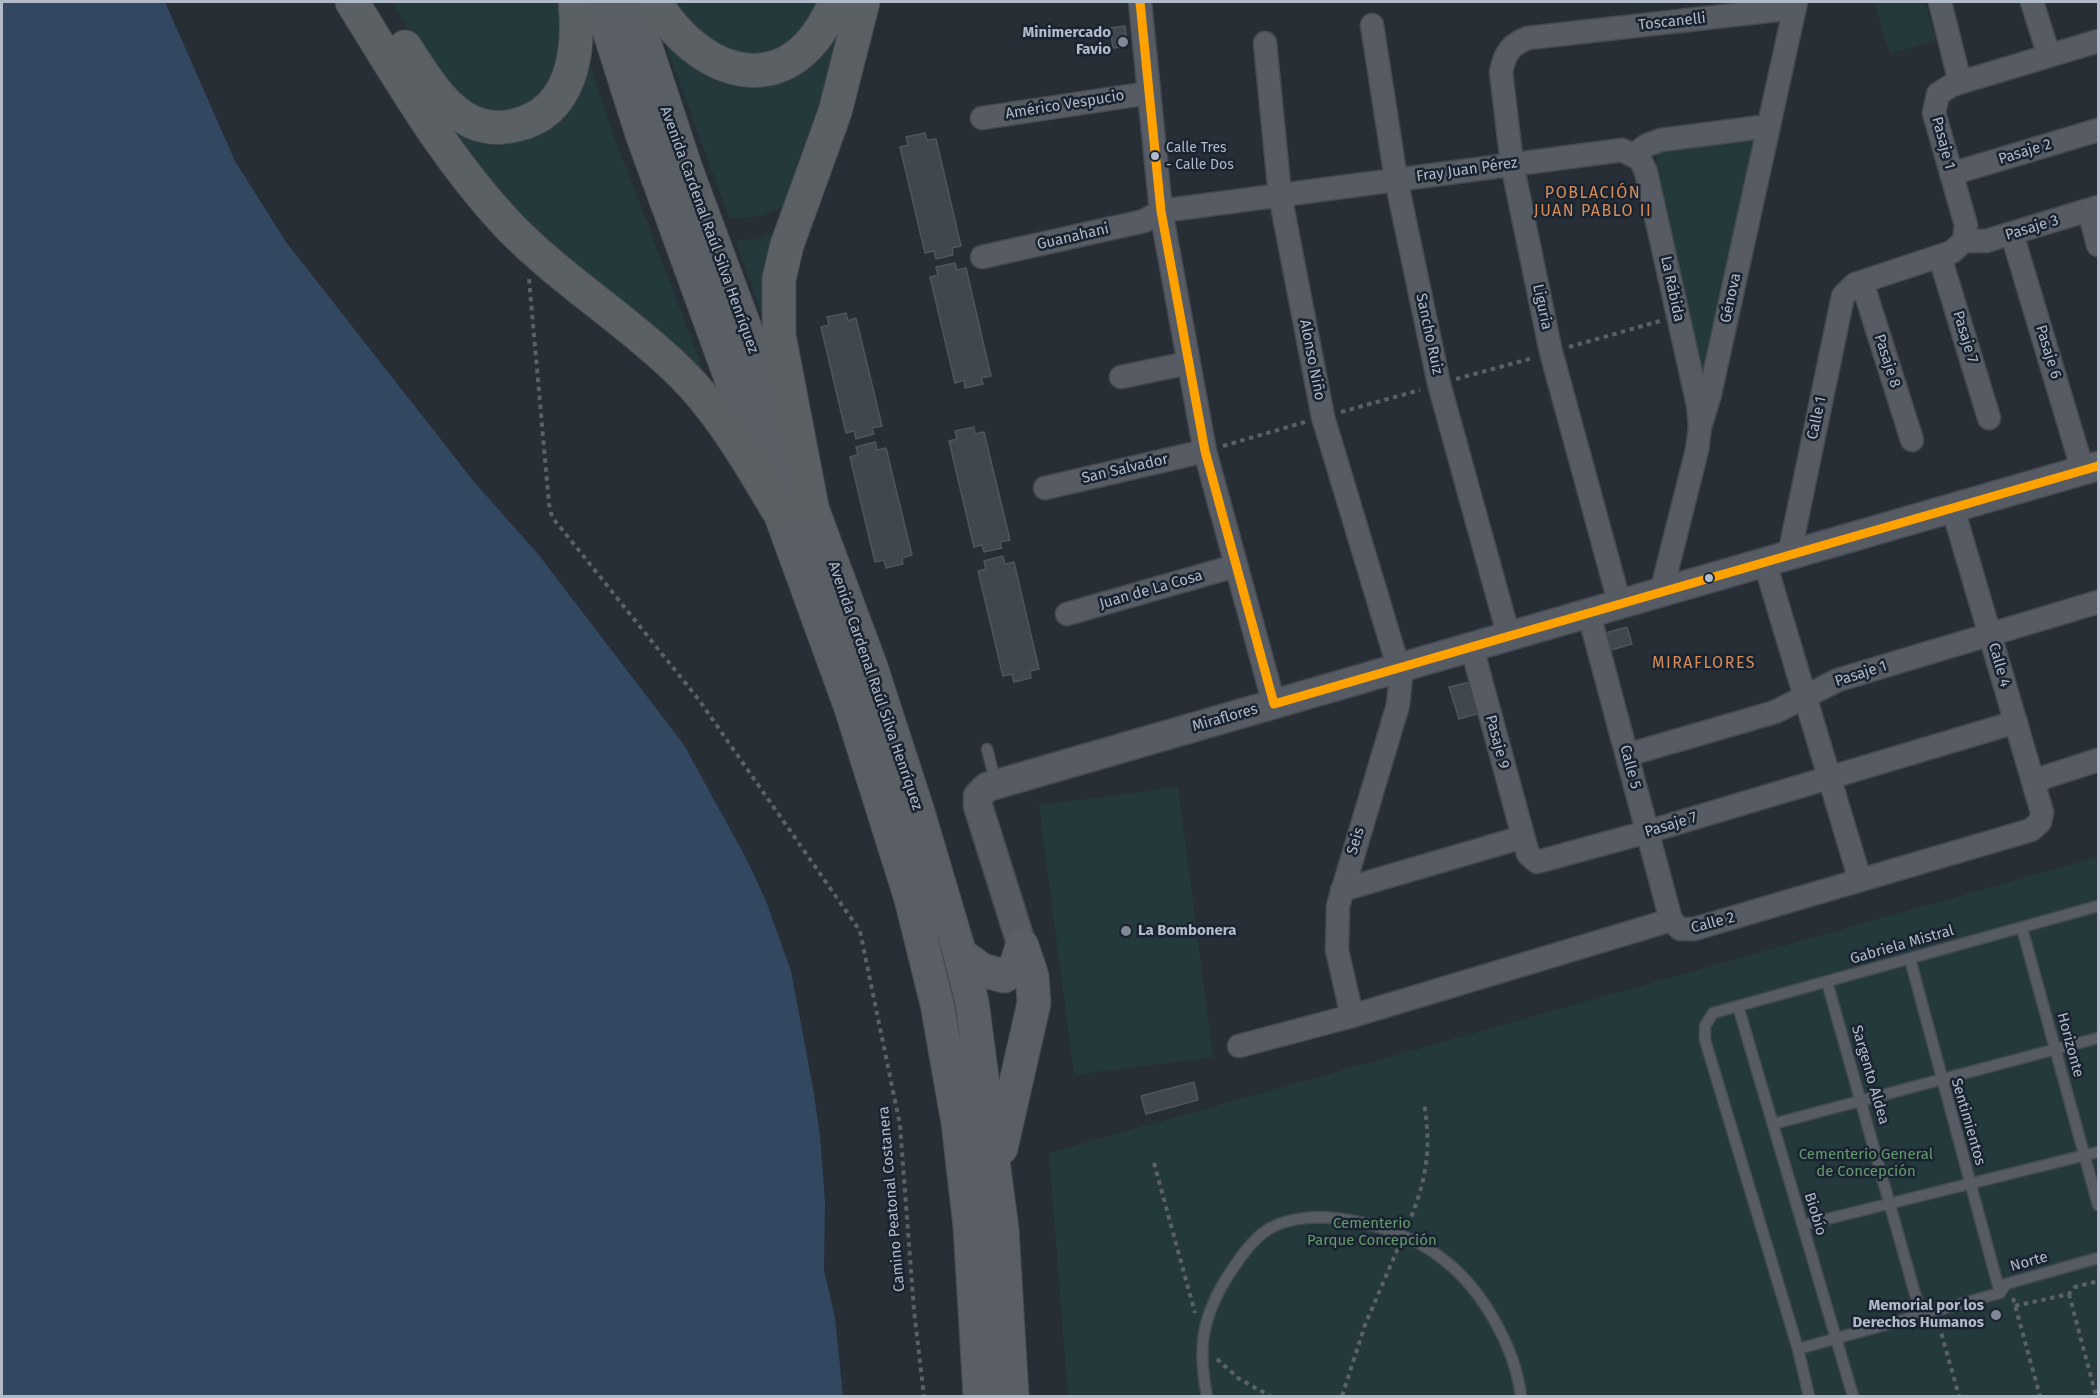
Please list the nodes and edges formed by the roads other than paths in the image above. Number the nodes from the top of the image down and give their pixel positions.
1 (352, 2) edge
2 (376, 2) edge
3 (575, 2) edge
4 (600, 2) edge
5 (631, 2) edge
6 (655, 2) edge
7 (835, 2) edge
8 (863, 2) edge
9 (1140, 2) edge
10 (1940, 2) edge
11 (2031, 2) edge
12 (1795, 5) edge
13 (1372, 25) dead end
14 (1549, 35) joint
15 (2098, 41) edge
16 (1264, 43) dead end
17 (2049, 56) junction
18 (1960, 82) junction
19 (1149, 93) junction
20 (981, 118) dead end
21 (1769, 126) junction
22 (2098, 130) edge
23 (1635, 155) junction
24 (1512, 164) junction
25 (1952, 174) junction
26 (1396, 179) junction
27 (1280, 195) junction
28 (2094, 209) edge
29 (1161, 211) junction
30 (2012, 234) junction
31 (1964, 241) junction
32 (2098, 245) edge
33 (982, 257) dead end
34 (1940, 257) junction
35 (1858, 283) junction
36 (1188, 363) junction
37 (1121, 377) dead end
38 (1989, 418) dead end
39 (1700, 427) junction
40 (1912, 440) dead end
41 (1205, 451) junction
42 (2091, 469) edge
43 (1045, 488) dead end
44 (812, 507) junction
45 (777, 509) junction
46 (1953, 509) junction
47 (1777, 560) junction
48 (1235, 566) junction
49 (1661, 593) junction
50 (2098, 602) edge
51 (1620, 605) junction
52 (1068, 614) dead end
53 (1589, 614) junction
54 (1990, 634) junction
55 (1509, 637) junction
56 (1472, 648) junction
57 (1400, 668) junction
58 (1806, 696) junction
59 (1274, 705) junction
60 (2016, 722) junction
61 (987, 749) dead end
62 (1627, 755) junction
63 (2098, 760) edge
64 (1829, 777) junction
65 (2033, 781) junction
66 (987, 790) junction
67 (2040, 822) joint
68 (1647, 832) junction
69 (1523, 837) junction
70 (1860, 880) junction
71 (1342, 890) junction
72 (2098, 906) edge
73 (1671, 920) junction
74 (2022, 928) junction
75 (1022, 946) junction
76 (960, 954) junction
77 (1910, 959) junction
78 (1827, 982) junction
79 (1738, 1006) junction
80 (1352, 1016) junction
81 (2098, 1038) edge
82 (1239, 1046) dead end
83 (2056, 1048) junction
84 (1941, 1080) junction
85 (1862, 1102) junction
86 (1773, 1125) junction
87 (2098, 1152) edge
88 (2085, 1155) junction
89 (995, 1173) junction
90 (1970, 1185) junction
91 (1891, 1205) junction
92 (2098, 1205) edge
93 (1803, 1225) junction
94 (2098, 1258) edge
95 (2003, 1288) junction
96 (1921, 1315) junction
97 (1837, 1339) junction
98 (1798, 1349) junction
99 (980, 1396) edge
100 (1012, 1396) edge
101 (1207, 1396) edge
102 (1521, 1396) edge
103 (1809, 1396) edge
104 (1853, 1396) edge

1 - 45 highway
2 - 3 highway
4 - 45 main road, Avenida Cardenal Raúl Silva Henríquez
5 - 44 main road, Avenida Cardenal Raúl Silva Henríquez
6 - 7 highway
8 - 44 highway
9 - 19 street
10 - 18 street
11 - 17 street
12 - 14 street, Toscanelli
12 - 21 street, Génova
13 - 26 street, Sancho Ruiz
14 - 24 street, Liguria
15 - 17 street, Pasaje 1
16 - 27 street, Alonso Niño
17 - 18 street, Pasaje 1
18 - 25 street, Pasaje 1
19 - 20 street, Américo Vespucio
19 - 29 street
21 - 23 street
21 - 39 street, Génova
22 - 25 street, Pasaje 2
23 - 24 street, Fray Juan Pérez
23 - 39 street, La Rábida
24 - 26 street, Fray Juan Pérez
24 - 51 street, Liguria
25 - 31 street, Pasaje 1
26 - 27 street, Fray Juan Pérez
26 - 55 street, Sancho Ruiz
27 - 29 street, Fray Juan Pérez
27 - 57 street, Alonso Niño
28 - 30 street, Pasaje 3
28 - 32 street
29 - 33 street, Guanahani
29 - 36 street
30 - 31 street, Pasaje 3
30 - 42 street, Pasaje 6
31 - 34 street
34 - 35 street
34 - 38 street, Pasaje 7
35 - 40 street, Pasaje 8
35 - 47 street, Calle 1
36 - 37 street
36 - 41 street
39 - 49 street, Génova
41 - 43 street, San Salvador
41 - 48 street
42 - 46 street, Miraflores
44 - 76 main road, Avenida Cardenal Raúl Silva Henríquez
45 - 99 main road, Avenida Cardenal Raúl Silva Henríquez
46 - 47 street, Miraflores
46 - 54 street, Calle 4
47 - 49 street, Miraflores
47 - 58 street
48 - 52 street, Juan de La Cosa
48 - 59 street
49 - 51 street, Miraflores
50 - 54 street, Pasaje 1
51 - 53 street, Miraflores
53 - 55 street, Miraflores
53 - 62 street, Calle 5
54 - 58 street, Pasaje 1
54 - 60 street, Calle 4
55 - 56 street, Miraflores
56 - 57 street, Miraflores
56 - 69 street, Pasaje 9
57 - 59 street, Miraflores
57 - 71 street, Seis
58 - 62 street, Pasaje 1
58 - 64 street
59 - 66 street, Miraflores
60 - 64 street, Pasaje 7
60 - 65 street, Calle 4
61 - 66 lane
62 - 68 street, Calle 5
63 - 65 street
64 - 68 street, Pasaje 7
64 - 70 street
65 - 67 street, Calle 4
66 - 75 street
67 - 70 street, Calle 2
68 - 69 street, Pasaje 7
68 - 73 street, Calle 5
69 - 71 street
70 - 73 street, Calle 2
71 - 80 street, Seis
72 - 74 lane, Gabriela Mistral
73 - 80 street, Calle 2
74 - 77 lane, Gabriela Mistral
74 - 83 lane, Horizonte
75 - 76 main road
75 - 89 main road
76 - 89 main road, Avenida Cardenal Raúl Silva Henríquez
77 - 78 lane, Gabriela Mistral
77 - 84 lane, Sentimientos
78 - 79 lane, Gabriela Mistral
78 - 85 lane, Sargento Aldea
79 - 86 lane, Biobío
79 - 98 lane, Gabriela Mistral
80 - 82 street, Calle 2
81 - 83 lane
83 - 84 lane
83 - 88 lane, Horizonte
84 - 85 lane
84 - 90 lane, Sentimientos
85 - 86 lane
85 - 91 lane, Sargento Aldea
86 - 93 lane, Biobío
87 - 88 lane
88 - 90 lane
88 - 92 lane, Horizonte
89 - 100 main road, Avenida Cardenal Raúl Silva Henríquez
90 - 91 lane
90 - 95 lane, Sentimientos
91 - 93 lane
91 - 96 lane, Sargento Aldea
93 - 97 lane, Biobío
94 - 95 lane, Norte
95 - 96 lane, Norte
96 - 97 lane, Norte
97 - 98 lane, Norte
97 - 104 lane, Biobío
98 - 103 lane
101 - 102 lane

